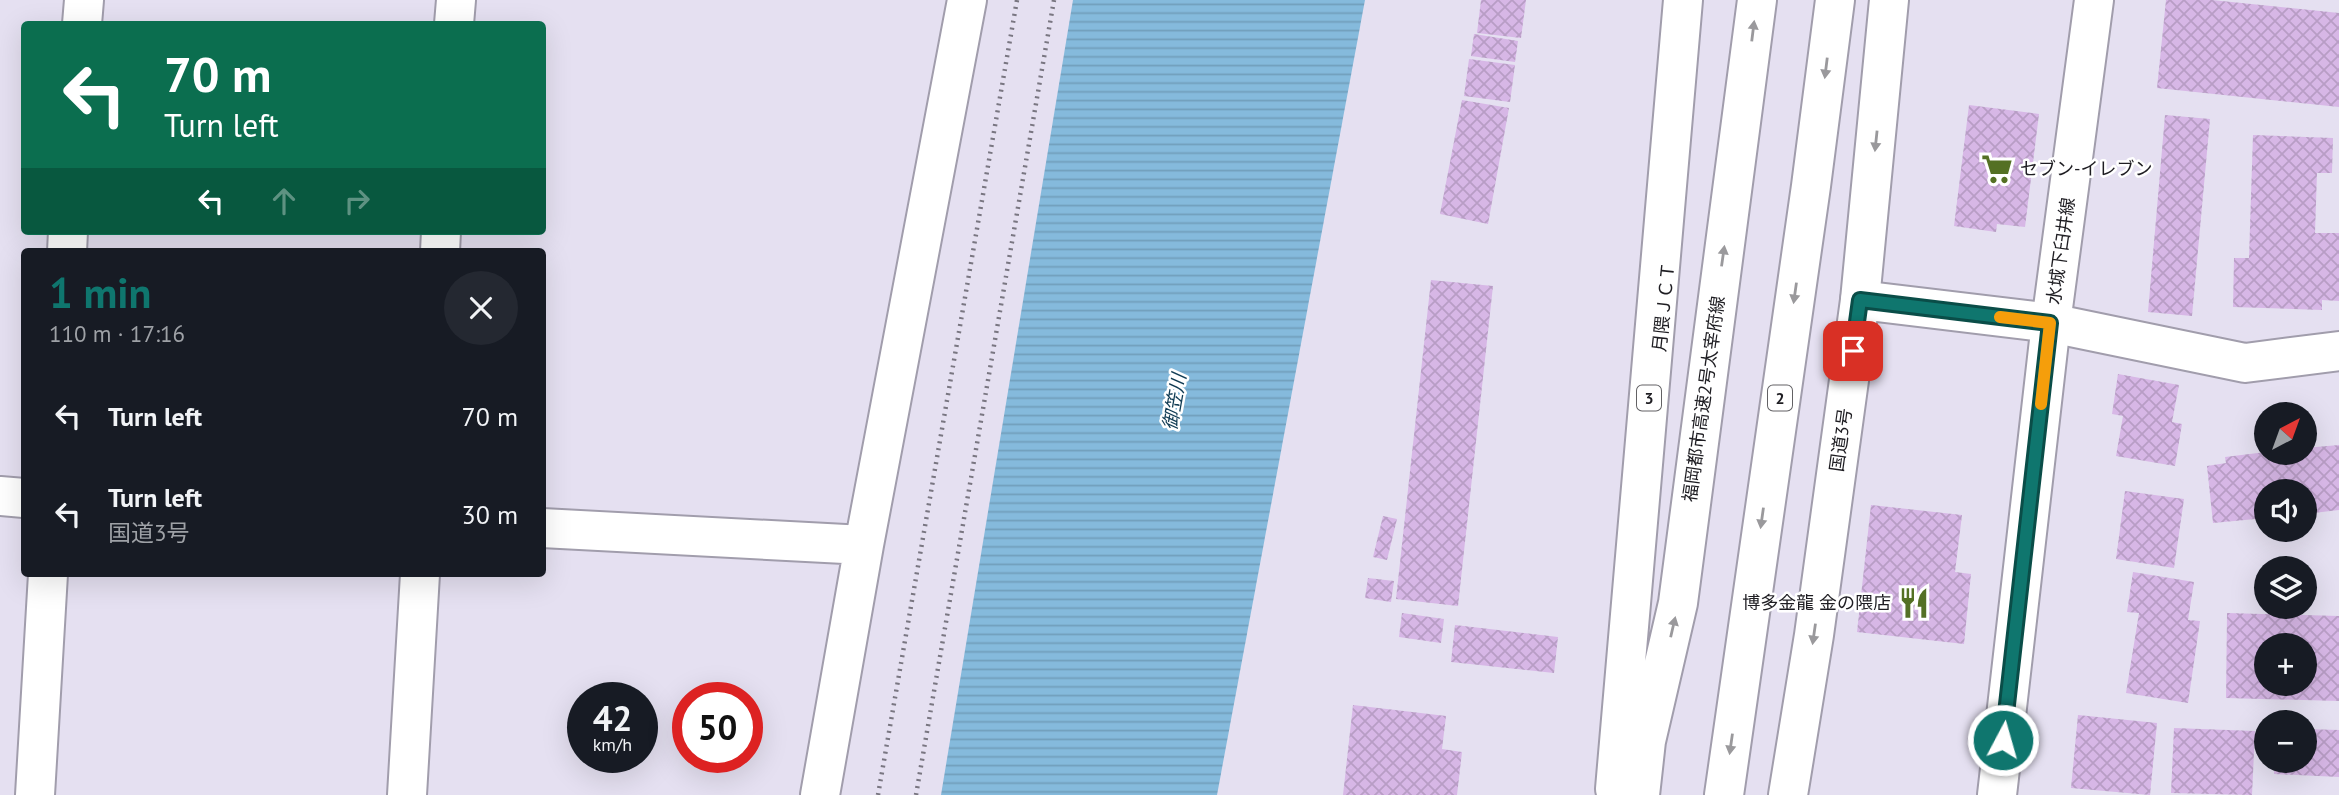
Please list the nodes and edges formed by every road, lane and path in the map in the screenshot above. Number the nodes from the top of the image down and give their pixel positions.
1 (84, 0) edge
2 (456, 0) edge
3 (967, 0) edge
4 (1017, 0) edge
5 (1054, 0) edge
6 (1683, 0) edge
7 (1696, 0) edge
8 (1757, 0) edge
9 (1835, 0) edge
10 (1889, 0) edge
11 (2094, 0) edge
12 (82, 21) edge
13 (454, 21) edge
14 (1860, 300) junction
15 (2050, 323) junction
16 (2339, 351) edge
17 (0, 496) edge
18 (21, 498) edge
19 (546, 528) edge
20 (864, 545) junction
21 (48, 577) edge
22 (420, 577) edge
23 (1646, 741) junction
24 (35, 795) edge
25 (407, 795) edge
26 (820, 795) edge
27 (878, 795) edge
28 (916, 795) edge
29 (1614, 795) edge
30 (1640, 795) edge
31 (1724, 795) edge
32 (1788, 795) edge
33 (1997, 795) edge

1 - 12 main road
2 - 13 main road
3 - 20 main road
4 - 27 path
5 - 28 path
6 - 29 main road, 3
7 - 23 main road, 月隈ＪＣＴ
23 -> 8 main road, 福岡都市高速2号太宰府線
9 -> 31 main road, 2
10 -> 14 main road, 国道3号
11 - 15 main road, 水城下臼井線
14 - 15 main road
14 -> 32 main road, 国道3号
15 - 16 main road
15 - 33 main road, 水城下臼井線
17 - 18 main road
19 - 20 main road
20 - 26 main road
21 - 24 main road
22 - 25 main road
23 - 30 main road, 福岡都市高速2号太宰府線

